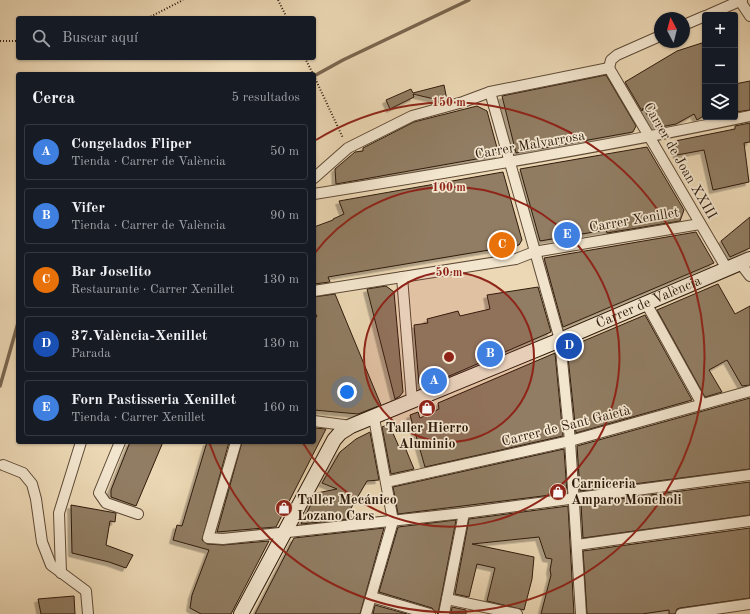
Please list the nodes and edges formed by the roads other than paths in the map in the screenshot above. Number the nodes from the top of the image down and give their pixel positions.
1 (741, 1) edge
2 (715, 12) edge
3 (750, 16) edge
4 (702, 17) edge
5 (690, 22) edge
6 (654, 39) edge
7 (609, 68) junction
8 (490, 92) junction
9 (750, 116) edge
10 (649, 138) junction
11 (509, 163) junction
12 (316, 176) edge
13 (316, 194) edge
14 (700, 224) junction
15 (534, 252) junction
16 (745, 261) edge
17 (727, 269) junction
18 (750, 276) edge
19 (402, 277) junction
20 (316, 290) edge
21 (646, 303) junction
22 (560, 340) junction
23 (750, 391) edge
24 (412, 401) junction
25 (702, 404) junction
26 (374, 418) junction
27 (316, 421) edge
28 (351, 426) junction
29 (570, 441) junction
30 (79, 444) edge
31 (119, 444) edge
32 (235, 444) edge
33 (3, 465) dead end
34 (750, 475) edge
35 (386, 482) junction
36 (573, 498) junction
37 (464, 513) junction
38 (138, 514) dead end
39 (750, 521) edge
40 (393, 522) junction
41 (285, 533) junction
42 (577, 545) junction
43 (61, 572) junction
44 (372, 597) junction
45 (447, 599) junction
46 (750, 604) edge
47 (505, 613) edge
48 (88, 614) edge
49 (241, 614) edge
50 (366, 614) edge
51 (430, 614) edge
52 (444, 614) edge
53 (517, 614) edge
54 (581, 614) edge
55 (681, 614) edge

1 - 2 street
1 - 3 street
4 - 5 street
6 - 7 street
7 - 8 street
7 - 10 street, Carrer de Joan XXIII
8 - 11 street
8 - 12 street
9 - 10 street, Carrer Malvarrosa
10 - 11 street, Carrer Malvarrosa
10 - 14 street, Carrer de Joan XXIII
11 - 13 street, Carrer Malvarrosa
11 - 15 street
14 - 15 street, Carrer Xenillet
14 - 17 street, Carrer de Joan XXIII
15 - 19 street, Carrer Xenillet
15 - 22 street
16 - 17 street, Carrer de València
16 - 18 street
17 - 21 street, Carrer de València
19 - 20 street, Carrer Xenillet
19 - 24 street
21 - 22 street, Carrer de València
21 - 25 street
22 - 24 street, Carrer de València
22 - 29 street
23 - 25 street, Carrer de Sant Gaietà
24 - 26 street, Carrer de València
25 - 29 street, Carrer de Sant Gaietà
26 - 28 street, Carrer de València
26 - 35 street
27 - 28 street
28 - 41 street, Carrer de València
29 - 35 street, Carrer de Sant Gaietà
29 - 36 street
30 - 43 street
31 - 38 street
32 - 41 street
33 - 43 street
34 - 36 street
35 - 40 street
36 - 37 street
36 - 42 street
37 - 40 street
37 - 45 street
39 - 42 street
40 - 41 street
40 - 44 street
41 - 49 street, Carrer de València
42 - 54 street
43 - 48 street
44 - 50 street
44 - 51 street
45 - 47 street
45 - 52 street
46 - 55 street
47 - 53 street

